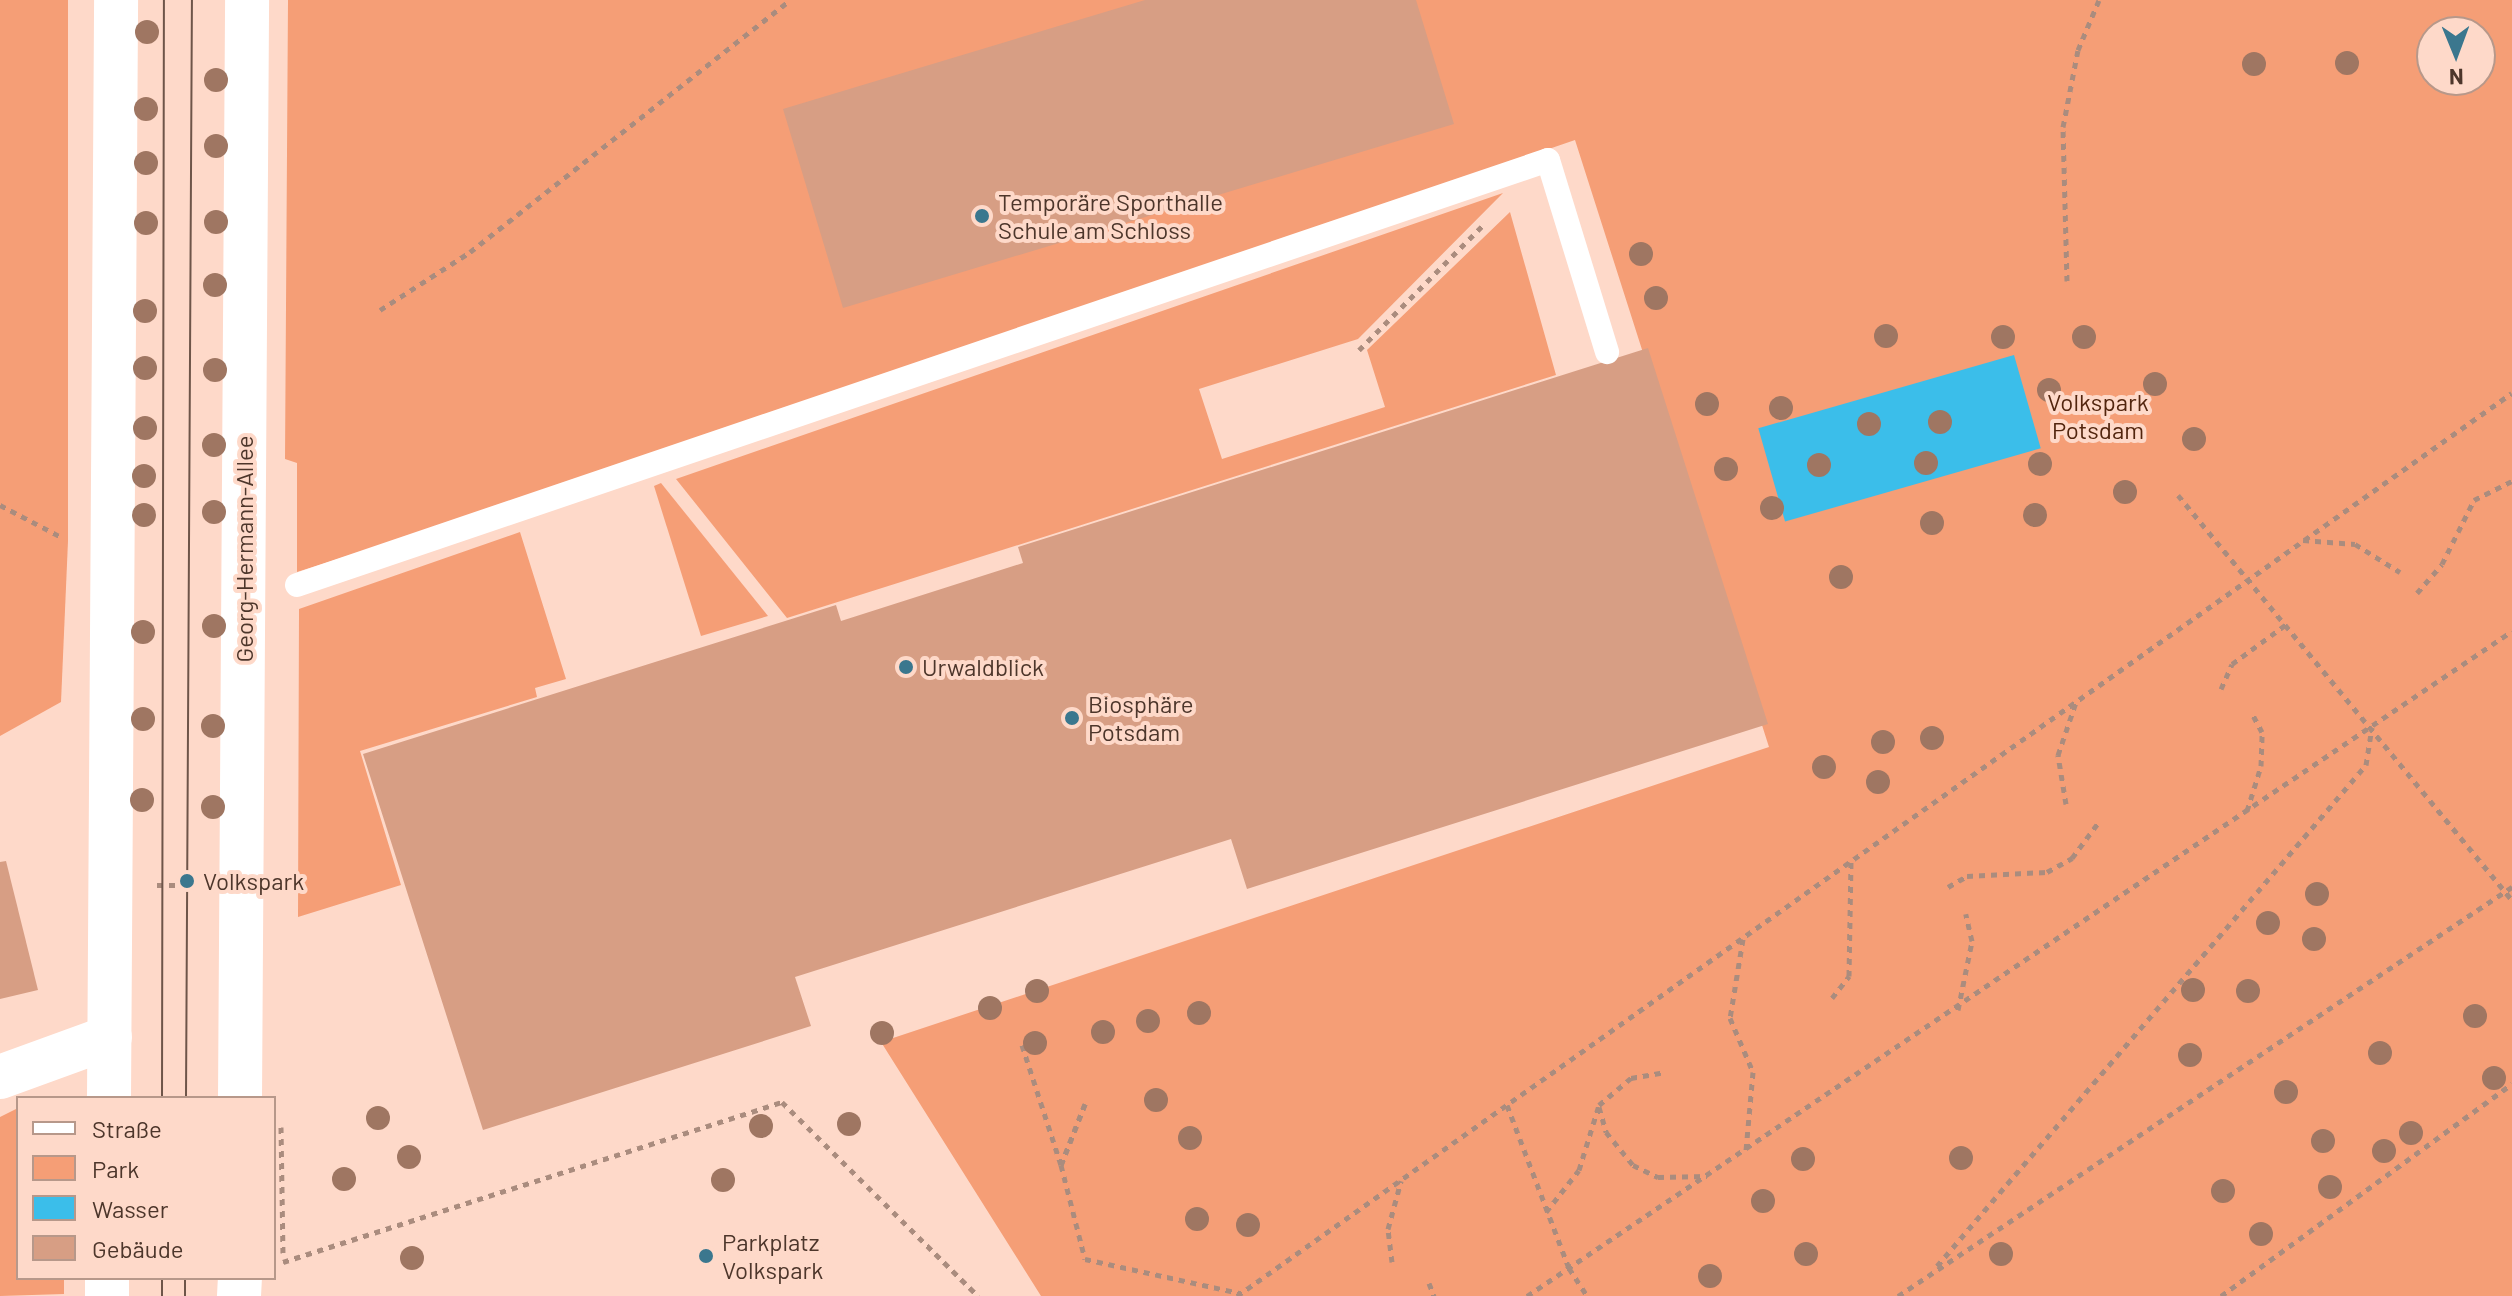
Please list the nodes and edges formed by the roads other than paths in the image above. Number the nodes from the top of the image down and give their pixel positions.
1 (116, 0) edge
2 (247, 0) edge
3 (1607, 352) dead end
4 (297, 585) dead end
5 (110, 1037) junction
6 (0, 1077) edge
7 (109, 1096) edge
8 (240, 1096) edge

1 - 5 street
2 - 8 street, Georg-Hermann-Allee
3 - 4 lane
5 - 6 street
5 - 7 street

